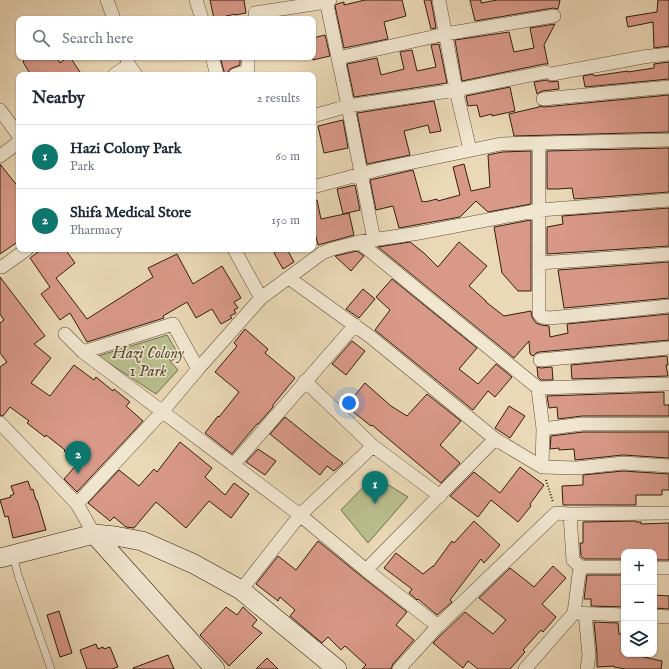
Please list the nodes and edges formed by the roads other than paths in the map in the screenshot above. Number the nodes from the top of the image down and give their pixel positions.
1 (107, 0) edge
2 (196, 0) edge
3 (439, 0) edge
4 (328, 1) edge
5 (113, 16) edge
6 (201, 16) edge
7 (255, 16) edge
8 (554, 16) dead end
9 (445, 34) junction
10 (669, 54) edge
11 (338, 58) junction
12 (213, 60) edge
13 (248, 60) edge
14 (130, 66) edge
15 (119, 72) edge
16 (216, 72) edge
17 (245, 72) edge
18 (669, 87) edge
19 (456, 90) junction
20 (543, 99) dead end
21 (348, 106) junction
22 (0, 110) edge
23 (316, 115) edge
24 (16, 132) edge
25 (669, 140) edge
26 (539, 143) junction
27 (16, 144) edge
28 (470, 150) junction
29 (0, 156) edge
30 (361, 174) junction
31 (316, 186) edge
32 (669, 200) edge
33 (540, 210) junction
34 (374, 240) junction
35 (359, 242) junction
36 (22, 252) edge
37 (236, 252) edge
38 (314, 253) edge
39 (669, 254) edge
40 (539, 263) junction
41 (1, 266) edge
42 (288, 278) junction
43 (261, 298) junction
44 (669, 306) edge
45 (355, 325) junction
46 (65, 334) dead end
47 (669, 348) edge
48 (83, 352) junction
49 (540, 360) dead end
50 (198, 369) junction
51 (305, 381) junction
52 (669, 384) edge
53 (538, 388) junction
54 (162, 412) junction
55 (0, 423) edge
56 (669, 424) edge
57 (543, 429) junction
58 (495, 439) junction
59 (373, 446) junction
60 (233, 465) junction
61 (669, 466) edge
62 (542, 467) junction
63 (440, 496) junction
64 (77, 504) junction
65 (669, 513) edge
66 (570, 514) junction
67 (300, 515) junction
68 (94, 534) junction
69 (6, 556) edge
70 (582, 567) junction
71 (621, 568) edge
72 (657, 568) edge
73 (669, 568) edge
74 (366, 570) junction
75 (241, 590) junction
76 (580, 613) junction
77 (621, 615) edge
78 (657, 616) edge
79 (669, 617) edge
80 (438, 626) junction
81 (51, 669) edge
82 (215, 669) edge
83 (337, 669) edge
84 (399, 669) edge
85 (525, 669) edge
86 (588, 669) edge

1 - 5 street
2 - 6 street
3 - 9 street
4 - 7 street
4 - 11 street
8 - 9 street
9 - 11 street
9 - 19 street
10 - 19 street
11 - 21 street
12 - 16 street
13 - 17 street
14 - 15 street
18 - 20 street
19 - 21 street
19 - 28 street
21 - 23 street
21 - 30 street
22 - 24 street
25 - 26 street
26 - 28 street
26 - 33 street
27 - 29 street
28 - 30 street
30 - 31 street
30 - 34 street
32 - 33 street
33 - 34 street
33 - 40 street
34 - 35 street
35 - 38 street
35 - 53 street
36 - 41 street
37 - 43 street
38 - 42 street
39 - 40 street
40 - 44 street
42 - 43 street
42 - 45 street
43 - 50 street
45 - 51 street
45 - 58 street
46 - 48 street
47 - 49 street
48 - 50 street
48 - 54 street
50 - 54 street
51 - 59 street
51 - 60 street
52 - 53 street
53 - 57 street
54 - 60 street
54 - 64 street
55 - 64 street
56 - 57 street
57 - 62 street
58 - 62 street
58 - 63 street
59 - 63 street
59 - 67 street
60 - 67 street
61 - 62 street
63 - 74 street
64 - 68 street
65 - 66 street
66 - 70 street
66 - 80 street
67 - 74 street
67 - 75 street
68 - 69 main road
68 - 75 main road
68 - 82 main road
69 - 81 lane
70 - 71 street
70 - 76 street
72 - 73 street
74 - 80 street
75 - 83 main road
76 - 77 street
76 - 85 street
76 - 86 street
78 - 79 street
80 - 84 street

